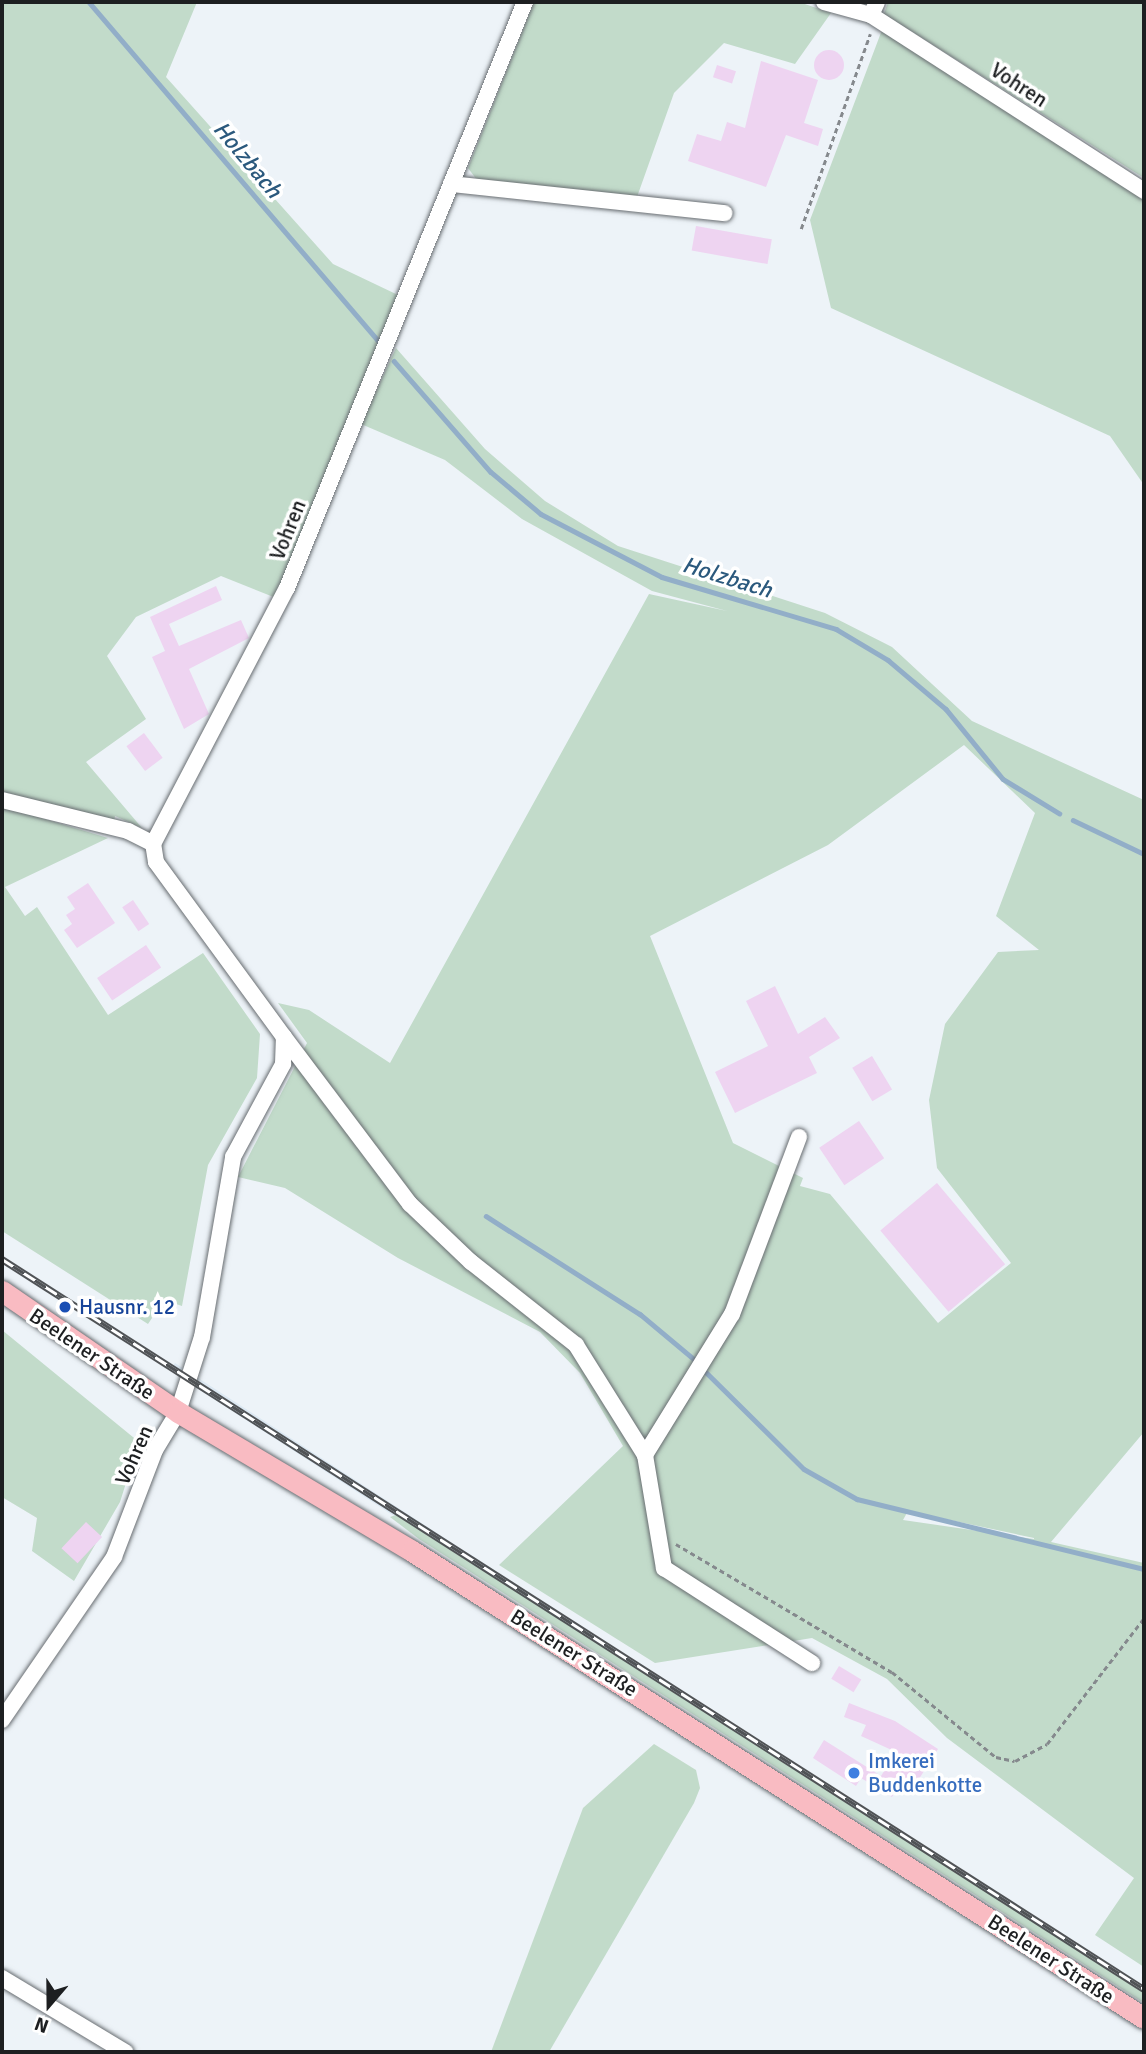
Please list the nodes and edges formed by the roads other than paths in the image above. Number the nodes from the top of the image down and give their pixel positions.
1 (525, 2) edge
2 (824, 2) edge
3 (874, 8) edge
4 (451, 184) junction
5 (1144, 191) edge
6 (724, 213) dead end
7 (2, 800) edge
8 (153, 844) junction
9 (284, 1037) junction
10 (283, 1064) junction
11 (306, 1066) junction
12 (799, 1137) dead end
13 (2, 1291) edge
14 (178, 1412) junction
15 (645, 1455) junction
16 (812, 1663) dead end
17 (2, 1720) edge
18 (2, 1978) edge
19 (1144, 2018) edge
20 (125, 2052) edge

1 - 4 street, Vohren
2 - 3 street, Vohren
3 - 5 street, Vohren
4 - 6 street
4 - 8 street, Vohren
7 - 8 street
8 - 9 street
9 - 10 street, Vohren
9 - 11 street
10 - 11 street
10 - 14 street, Vohren
11 - 15 street
12 - 15 street
13 - 14 main road, Beelener Straße
14 - 17 street, Vohren
14 - 19 main road, Beelener Straße
15 - 16 street
18 - 20 street

